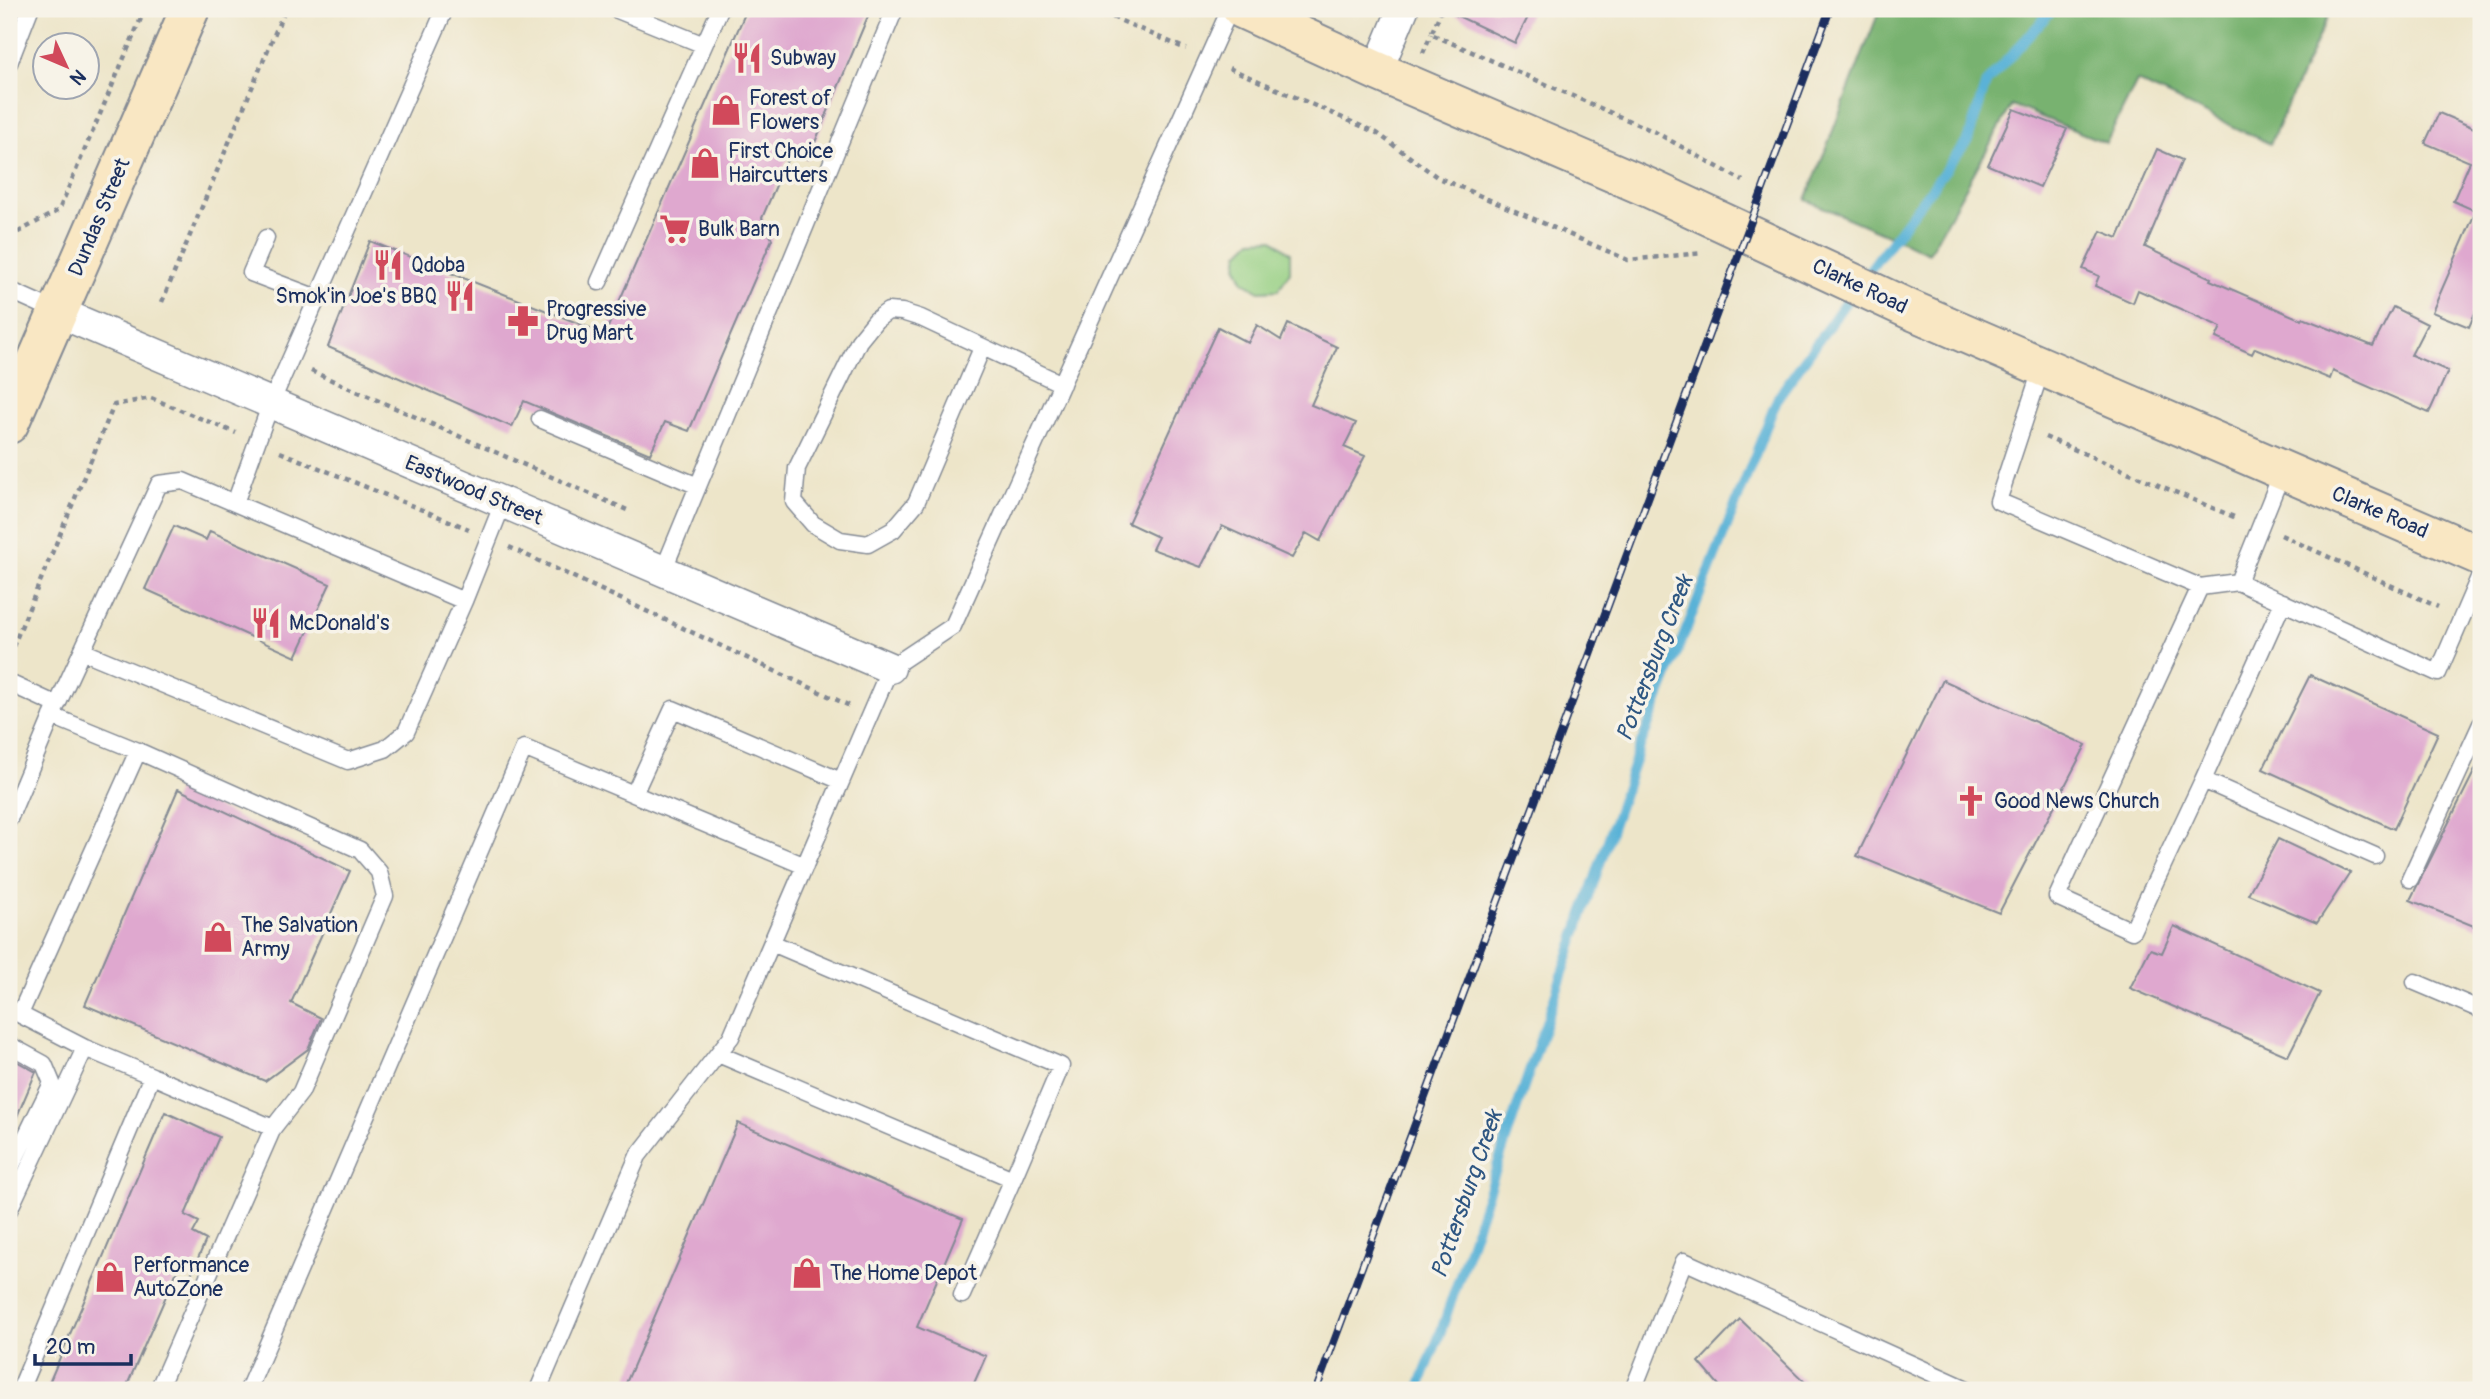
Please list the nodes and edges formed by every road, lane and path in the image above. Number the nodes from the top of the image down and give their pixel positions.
1 (30, 9) edge
2 (145, 9) edge
3 (190, 9) edge
4 (285, 9) edge
5 (445, 9) edge
6 (615, 9) edge
7 (720, 9) edge
8 (895, 9) edge
9 (1230, 9) edge
10 (1242, 9) edge
11 (1403, 9) edge
12 (1442, 9) edge
13 (704, 45) junction
14 (9, 64) edge
15 (1377, 71) junction
16 (1288, 94) dead end
17 (1743, 181) dead end
18 (9, 237) edge
19 (266, 238) dead end
20 (1703, 253) dead end
21 (599, 282) dead end
22 (9, 290) edge
23 (317, 298) junction
24 (162, 302) dead end
25 (58, 312) junction
26 (982, 348) junction
27 (289, 362) junction
28 (2042, 366) junction
29 (1062, 384) junction
30 (271, 403) junction
31 (540, 419) dead end
32 (9, 424) edge
33 (2045, 437) dead end
34 (257, 442) junction
35 (2283, 470) junction
36 (698, 486) junction
37 (235, 503) junction
38 (503, 503) junction
39 (627, 510) dead end
40 (2234, 517) dead end
41 (2280, 534) dead end
42 (489, 537) junction
43 (2481, 556) edge
44 (663, 571) junction
45 (2481, 573) edge
46 (2238, 582) junction
47 (2200, 587) junction
48 (464, 601) junction
49 (2283, 602) junction
50 (2438, 607) dead end
51 (82, 651) junction
52 (9, 656) edge
53 (890, 668) junction
54 (9, 683) edge
55 (55, 710) junction
56 (870, 715) junction
57 (2481, 724) edge
58 (138, 751) junction
59 (2203, 780) junction
60 (841, 781) junction
61 (635, 794) junction
62 (9, 819) edge
63 (2375, 856) dead end
64 (805, 866) junction
65 (2410, 879) dead end
66 (772, 943) junction
67 (2415, 982) dead end
68 (2481, 1010) edge
69 (14, 1012) edge
70 (9, 1045) edge
71 (85, 1048) junction
72 (718, 1054) junction
73 (152, 1076) junction
74 (274, 1128) junction
75 (9, 1171) edge
76 (1013, 1179) junction
77 (9, 1210) edge
78 (962, 1295) dead end
79 (20, 1390) edge
80 (158, 1390) edge
81 (248, 1390) edge
82 (538, 1390) edge
83 (1633, 1390) edge
84 (1969, 1390) edge

1 - 14 lane
2 - 18 path
3 - 25 main road, Dundas Street
4 - 24 path
5 - 23 lane
6 - 13 lane
7 - 13 lane
8 - 36 lane
9 - 29 lane
10 - 15 main road, Clarke Road
11 - 15 street
12 - 17 path
13 - 21 lane
15 - 28 main road, Clarke Road
16 - 20 path
19 - 23 lane
22 - 25 lane
23 - 27 lane
25 - 30 street, Eastwood Street
25 - 32 main road, Dundas Street
26 - 26 lane
26 - 29 lane
27 - 30 lane
27 - 39 path
28 - 35 main road, Clarke Road
28 - 47 lane
29 - 53 lane
30 - 34 lane
30 - 38 street, Eastwood Street
31 - 36 lane
33 - 40 path
34 - 37 lane
34 - 42 path
34 - 52 path
35 - 43 main road, Clarke Road
35 - 46 lane
36 - 44 lane
37 - 48 lane
37 - 51 lane
38 - 42 lane
38 - 44 street, Eastwood Street
41 - 50 path
42 - 48 lane
42 - 56 path
44 - 53 street, Eastwood Street
45 - 49 lane
46 - 47 lane
46 - 49 lane
47 - 59 lane
48 - 51 lane
49 - 59 lane
51 - 55 lane
53 - 56 lane
54 - 55 lane
55 - 58 lane
55 - 62 lane
56 - 60 lane
57 - 65 lane
58 - 69 lane
58 - 74 lane
59 - 63 lane
60 - 61 lane
60 - 64 lane
61 - 64 lane
61 - 81 lane
64 - 66 lane
66 - 72 lane
66 - 76 lane
67 - 68 lane
69 - 71 lane
70 - 75 lane
71 - 73 lane
71 - 77 lane
72 - 76 lane
72 - 82 lane
73 - 74 lane
73 - 79 lane
74 - 80 lane
76 - 78 lane
83 - 84 lane

